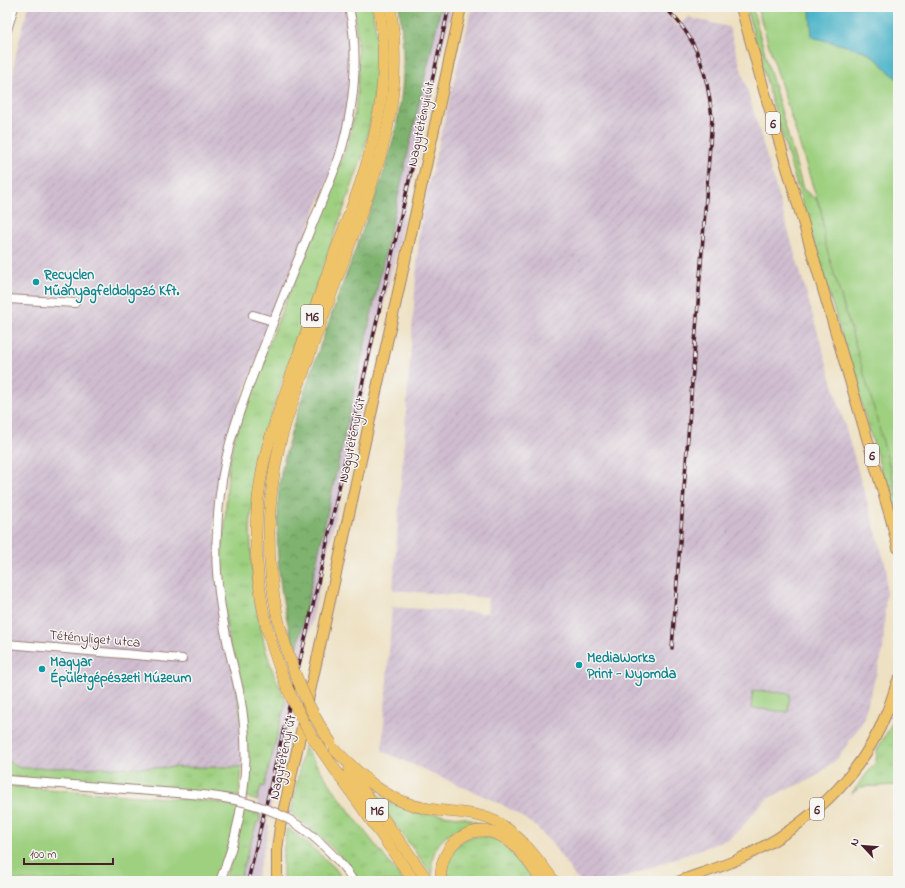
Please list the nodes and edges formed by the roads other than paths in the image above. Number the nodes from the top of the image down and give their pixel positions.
1 (14, 7) edge
2 (17, 7) edge
3 (349, 7) edge
4 (379, 7) edge
5 (390, 7) edge
6 (461, 7) edge
7 (741, 7) edge
8 (11, 18) junction
9 (7, 30) edge
10 (7, 298) edge
11 (75, 303) dead end
12 (253, 315) dead end
13 (273, 321) junction
14 (898, 548) edge
15 (7, 644) edge
16 (182, 659) dead end
17 (898, 680) edge
18 (333, 747) junction
19 (7, 780) edge
20 (220, 881) edge
21 (277, 881) edge
22 (353, 881) edge
23 (414, 881) edge
24 (428, 881) edge
25 (441, 881) edge
26 (542, 881) edge
27 (554, 881) edge
28 (680, 881) edge

1 - 8 street
2 - 8 street
3 - 13 street
4 - 23 highway, M6, bridge
5 - 18 highway, M6, bridge
6 - 21 main road, Nagytétényi út
7 - 14 main road, 6
8 - 9 street
10 - 11 street
12 - 13 street
13 - 20 street
15 - 16 street, Tétényliget utca
17 - 28 main road, 6
18 - 24 highway, M6
18 - 27 highway
19 - 22 street, bridge
25 - 26 highway

